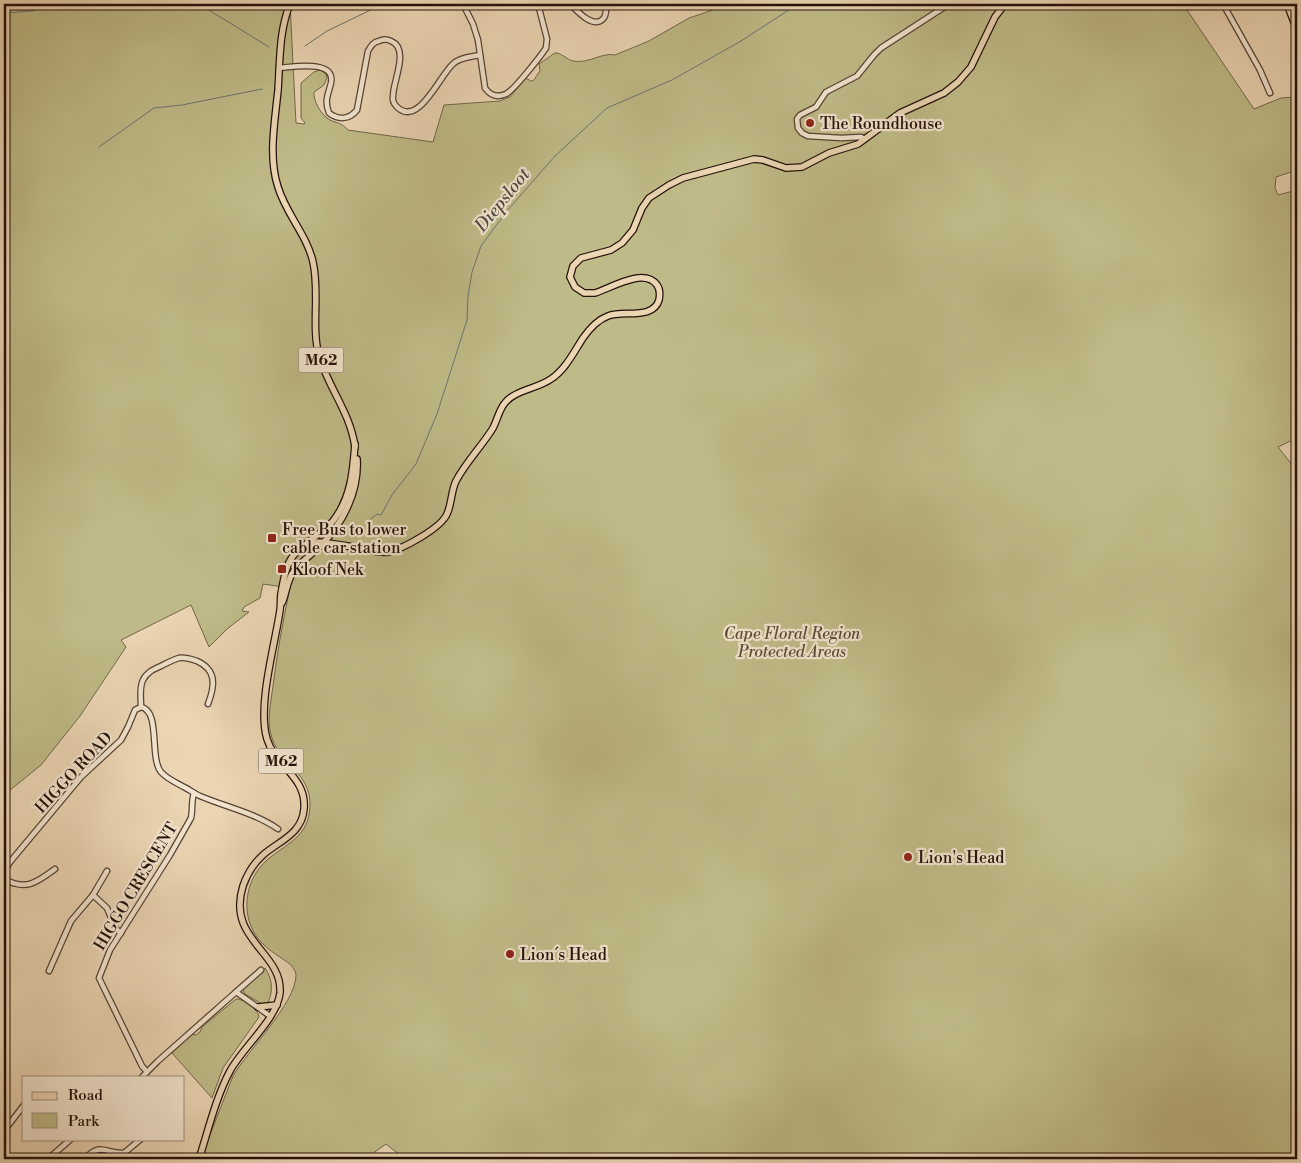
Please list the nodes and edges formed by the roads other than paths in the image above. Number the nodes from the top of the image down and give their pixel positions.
1 (290, 4) edge
2 (463, 4) edge
3 (538, 4) edge
4 (570, 4) edge
5 (606, 4) edge
6 (694, 4) edge
7 (710, 4) edge
8 (949, 4) edge
9 (1005, 4) edge
10 (1223, 4) edge
11 (1287, 4) edge
12 (1297, 30) edge
13 (480, 55) junction
14 (279, 68) junction
15 (1270, 93) dead end
16 (865, 139) junction
17 (355, 444) junction
18 (325, 542) junction
19 (307, 544) junction
20 (312, 554) junction
21 (292, 556) junction
22 (304, 561) junction
23 (281, 608) junction
24 (208, 704) dead end
25 (141, 707) junction
26 (194, 793) junction
27 (278, 829) dead end
28 (4, 855) edge
29 (10, 862) junction
30 (54, 869) dead end
31 (107, 870) dead end
32 (4, 872) edge
33 (4, 878) edge
34 (93, 895) junction
35 (121, 933) junction
36 (261, 970) dead end
37 (49, 971) dead end
38 (236, 992) junction
39 (277, 1005) junction
40 (258, 1007) junction
41 (270, 1016) junction
42 (147, 1072) junction
43 (143, 1076) edge
44 (22, 1108) edge
45 (4, 1131) edge
46 (70, 1140) edge
47 (140, 1140) edge
48 (51, 1158) edge
49 (85, 1159) edge
50 (199, 1159) edge

1 - 14 main road, M62
2 - 13 street
3 - 13 street
4 - 5 street
6 - 7 street
8 - 16 street
9 - 16 main road
10 - 15 street
11 - 12 main road
13 - 14 street
14 - 17 main road, M62
16 - 18 main road
17 - 18 main road, M62
17 - 19 main road, M62
18 - 19 main road
18 - 20 main road, M62
19 - 20 main road
19 - 21 main road, M62
20 - 22 main road, M62
21 - 22 main road
21 - 23 main road, M62
22 - 23 main road, M62
23 - 39 main road, M62
24 - 25 street
25 - 26 street
25 - 29 street, HIGGO ROAD
26 - 27 street
26 - 35 street, HIGGO CRESCENT
28 - 29 street
29 - 32 street, HIGGO ROAD
30 - 33 street
31 - 34 street
34 - 35 street
34 - 37 street
35 - 42 street, HIGGO CRESCENT
36 - 38 street
38 - 40 street
38 - 42 street
39 - 40 main road
39 - 41 main road
40 - 41 street
41 - 50 main road
42 - 43 street
44 - 45 street
46 - 48 street
47 - 49 street

